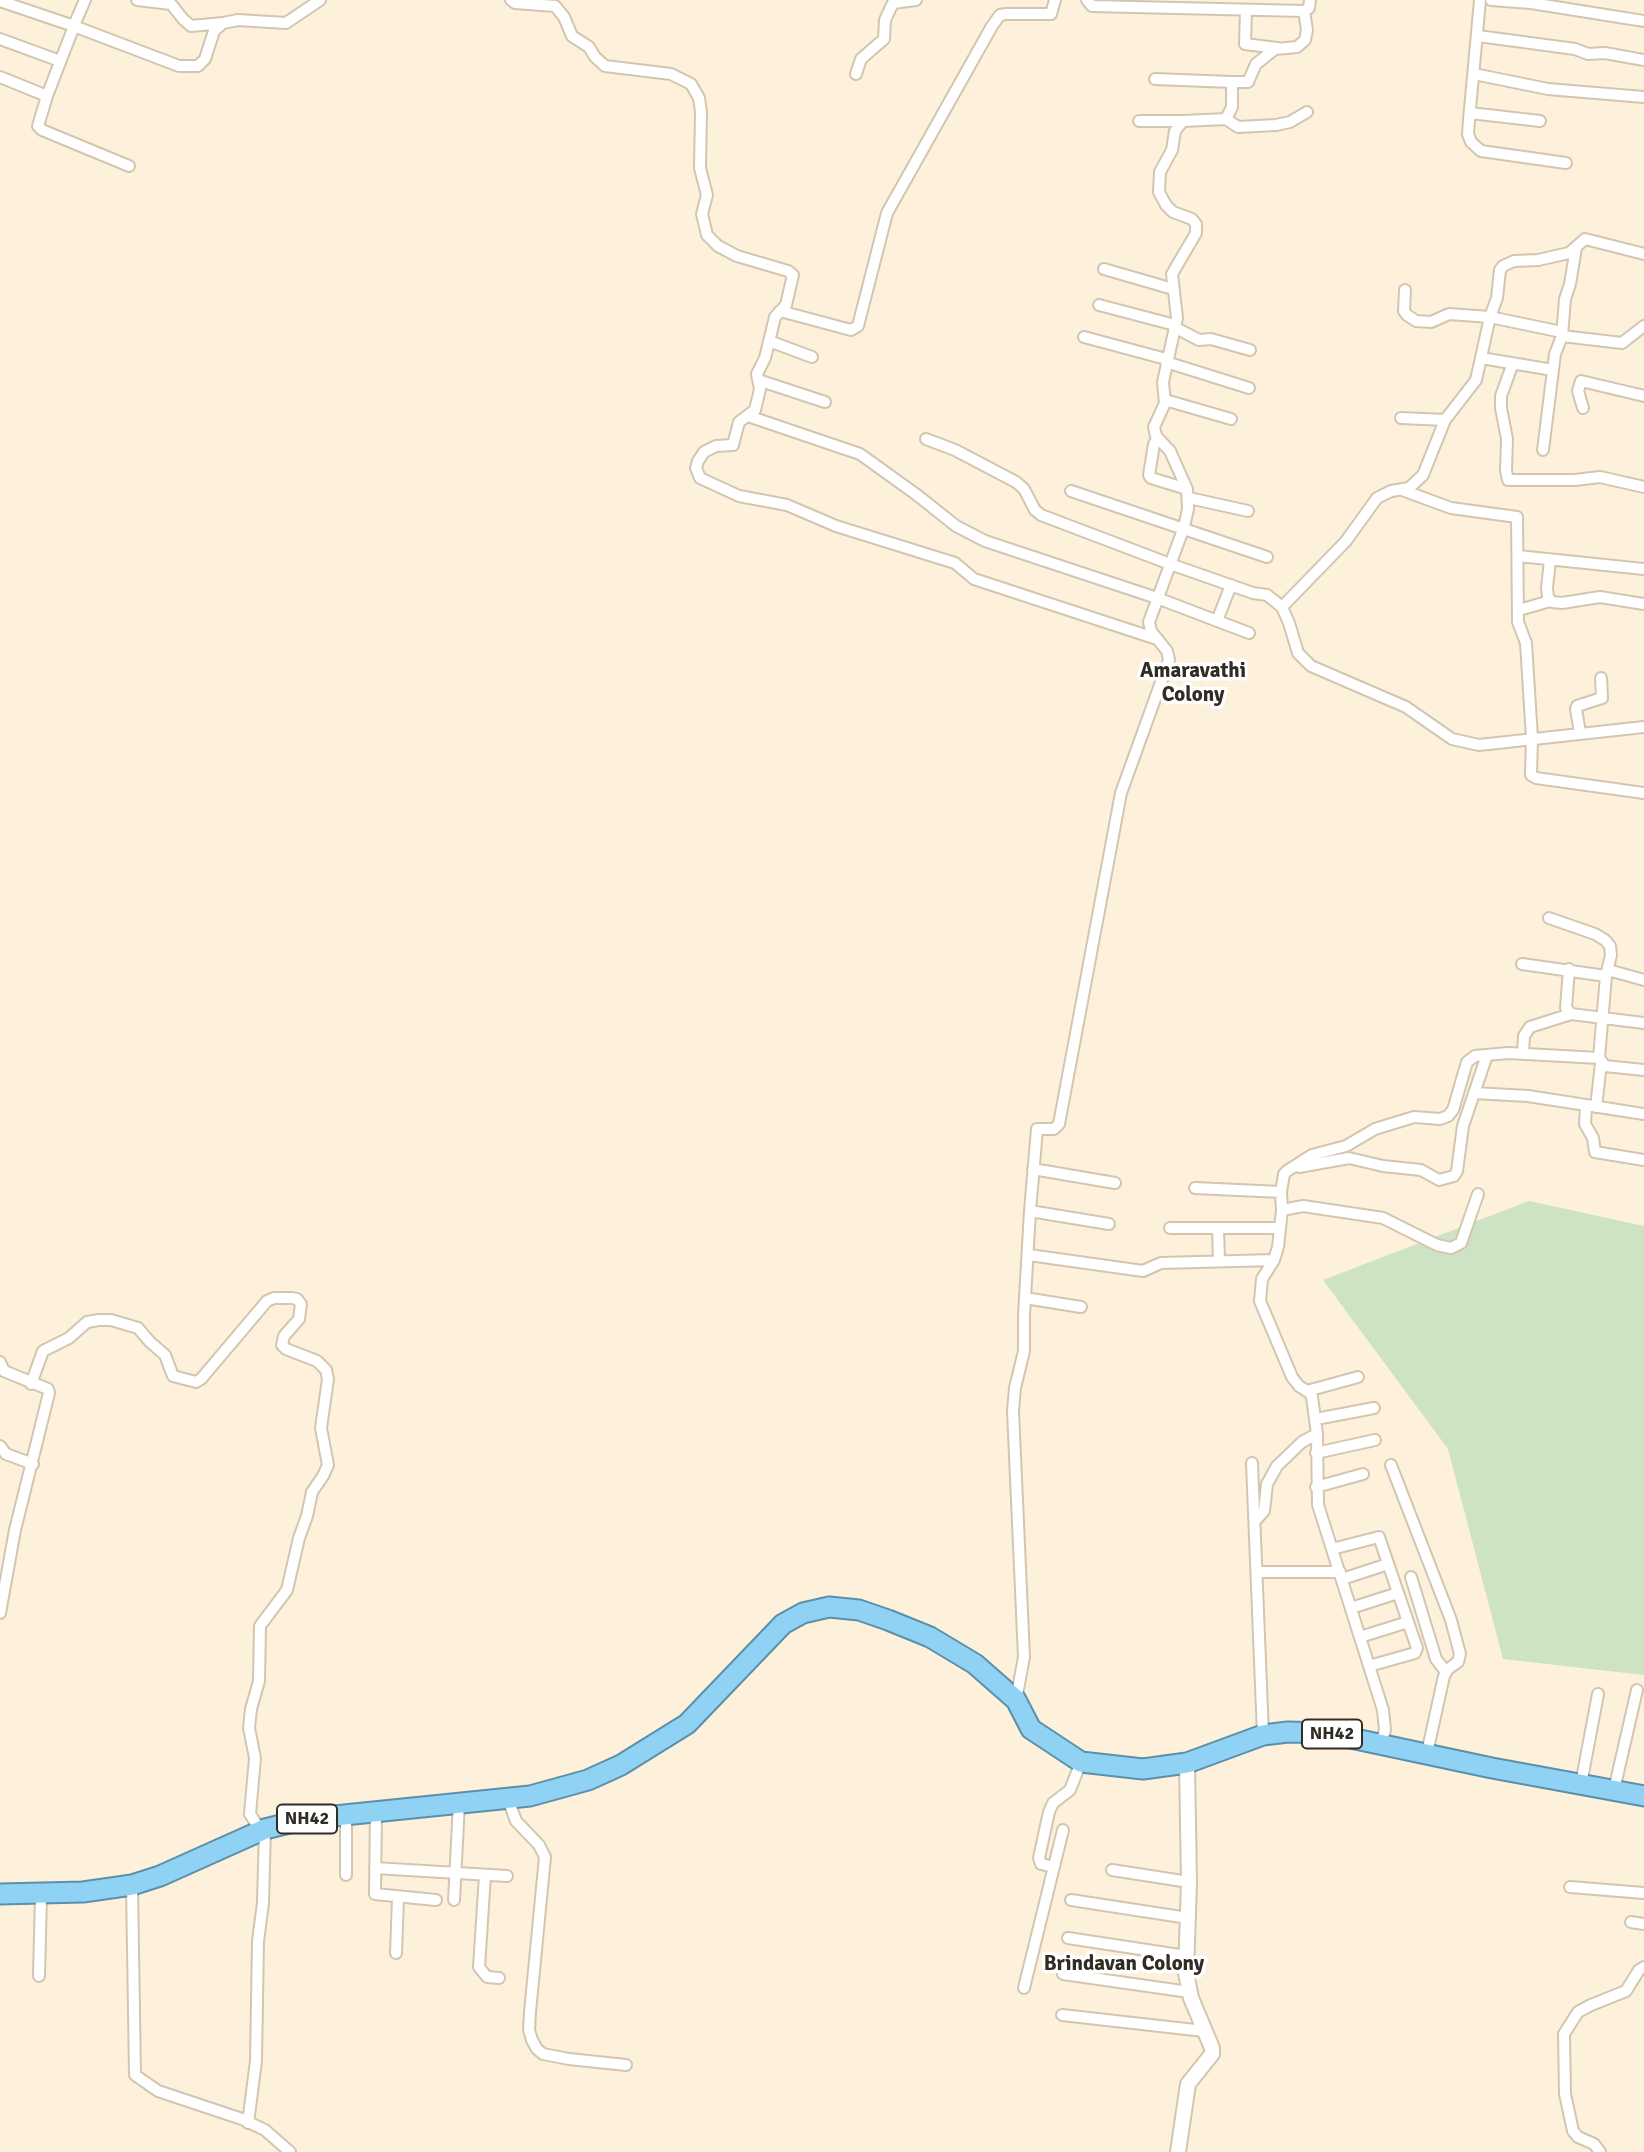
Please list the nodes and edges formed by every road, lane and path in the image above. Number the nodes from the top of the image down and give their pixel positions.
1 (85, 0) edge
2 (137, 0) edge
3 (320, 0) edge
4 (511, 0) edge
5 (916, 0) edge
6 (1055, 0) edge
7 (1087, 0) edge
8 (1310, 0) edge
9 (1480, 0) edge
10 (1491, 0) edge
11 (0, 1) edge
12 (23, 4) edge
13 (1179, 5) edge
14 (1246, 10) junction
15 (1304, 11) junction
16 (1644, 21) edge
17 (223, 23) junction
18 (72, 26) junction
19 (1478, 36) junction
20 (0, 39) edge
21 (1277, 47) junction
22 (1644, 60) edge
23 (60, 61) junction
24 (856, 74) dead end
25 (1474, 74) junction
26 (0, 77) edge
27 (1154, 79) dead end
28 (1231, 82) junction
29 (47, 96) junction
30 (1644, 97) edge
31 (1307, 112) dead end
32 (1470, 113) junction
33 (1226, 119) junction
34 (1139, 121) dead end
35 (1183, 121) junction
36 (1540, 121) dead end
37 (1566, 163) dead end
38 (129, 166) dead end
39 (1576, 248) junction
40 (1644, 254) edge
41 (1104, 269) dead end
42 (1173, 289) junction
43 (1405, 290) dead end
44 (1099, 305) dead end
45 (780, 311) junction
46 (1490, 317) junction
47 (1175, 326) junction
48 (1644, 326) edge
49 (1562, 334) junction
50 (1084, 337) dead end
51 (769, 341) junction
52 (1250, 350) dead end
53 (812, 357) dead end
54 (1481, 358) junction
55 (1166, 361) junction
56 (1513, 363) junction
57 (1553, 370) junction
58 (758, 380) junction
59 (1249, 388) dead end
60 (1644, 396) edge
61 (1165, 400) junction
62 (825, 402) dead end
63 (1583, 408) dead end
64 (748, 416) junction
65 (1401, 418) dead end
66 (1231, 419) dead end
67 (1445, 420) junction
68 (1158, 438) junction
69 (926, 439) dead end
70 (1543, 450) dead end
71 (1644, 487) edge
72 (1402, 489) junction
73 (1071, 491) dead end
74 (1188, 494) junction
75 (1248, 511) dead end
76 (1184, 527) junction
77 (1518, 556) junction
78 (1267, 557) dead end
79 (1550, 560) junction
80 (1170, 564) junction
81 (1644, 569) edge
82 (1231, 584) junction
83 (1157, 598) junction
84 (1550, 601) junction
85 (1644, 604) edge
86 (1282, 607) junction
87 (1518, 610) junction
88 (1217, 621) junction
89 (1249, 633) dead end
90 (1157, 639) junction
91 (1601, 678) dead end
92 (1644, 727) edge
93 (1580, 733) junction
94 (1532, 738) junction
95 (1644, 793) edge
96 (1549, 918) dead end
97 (1521, 964) dead end
98 (1569, 969) junction
99 (1607, 973) junction
100 (1644, 980) edge
101 (1571, 1014) junction
102 (1604, 1017) junction
103 (1644, 1023) edge
104 (1523, 1054) junction
105 (1488, 1055) junction
106 (1600, 1061) junction
107 (1644, 1070) edge
108 (1474, 1093) junction
109 (1591, 1107) junction
110 (1644, 1114) edge
111 (1644, 1160) edge
112 (1293, 1167) junction
113 (1033, 1168) junction
114 (1115, 1183) dead end
115 (1195, 1188) dead end
116 (1281, 1192) junction
117 (1478, 1194) dead end
118 (1282, 1210) junction
119 (1030, 1211) junction
120 (1109, 1224) dead end
121 (1170, 1228) dead end
122 (1280, 1228) junction
123 (1218, 1229) junction
124 (1029, 1255) junction
125 (1273, 1260) junction
126 (1219, 1261) junction
127 (1025, 1298) junction
128 (1081, 1307) dead end
129 (2, 1367) edge
130 (1357, 1377) dead end
131 (0, 1384) edge
132 (31, 1384) junction
133 (1307, 1391) junction
134 (1374, 1408) dead end
135 (1316, 1419) junction
136 (1317, 1434) junction
137 (1375, 1440) dead end
138 (0, 1446) edge
139 (1316, 1452) junction
140 (1252, 1462) dead end
141 (33, 1464) junction
142 (1391, 1465) dead end
143 (1363, 1474) dead end
144 (1316, 1487) junction
145 (1255, 1521) junction
146 (1332, 1549) junction
147 (1388, 1564) junction
148 (1257, 1572) junction
149 (1341, 1576) junction
150 (1411, 1577) dead end
151 (1398, 1593) junction
152 (1351, 1608) junction
153 (0, 1613) edge
154 (1408, 1622) junction
155 (1360, 1637) junction
156 (1369, 1666) junction
157 (1446, 1672) junction
158 (1637, 1690) dead end
159 (1598, 1694) dead end
160 (1016, 1700) junction
161 (1263, 1735) junction
162 (1381, 1744) junction
163 (1427, 1753) junction
164 (1081, 1762) junction
165 (1187, 1763) junction
166 (1581, 1784) junction
167 (1614, 1790) junction
168 (1644, 1796) edge
169 (508, 1799) junction
170 (459, 1803) junction
171 (376, 1811) junction
172 (346, 1814) junction
173 (263, 1830) junction
174 (1063, 1830) dead end
175 (1054, 1867) junction
176 (375, 1868) junction
177 (1112, 1870) dead end
178 (456, 1873) junction
179 (345, 1875) dead end
180 (485, 1875) junction
181 (507, 1876) dead end
182 (1189, 1882) junction
183 (132, 1885) junction
184 (1570, 1886) dead end
185 (1644, 1893) edge
186 (0, 1895) edge
187 (41, 1895) junction
188 (398, 1898) junction
189 (436, 1900) dead end
190 (454, 1900) dead end
191 (1071, 1900) dead end
192 (1188, 1919) junction
193 (1632, 1922) dead end
194 (1644, 1924) edge
195 (1068, 1938) dead end
196 (396, 1953) dead end
197 (1186, 1956) junction
198 (1644, 1967) edge
199 (1063, 1974) dead end
200 (39, 1976) dead end
201 (499, 1978) dead end
202 (1024, 1988) dead end
203 (1189, 1992) junction
204 (1062, 2015) dead end
205 (1204, 2031) junction
206 (626, 2065) dead end
207 (248, 2123) junction
208 (290, 2152) edge
209 (1178, 2152) edge
210 (1600, 2152) edge

1 - 18 street
2 - 17 street
3 - 17 street
4 - 45 street
5 - 24 street
6 - 45 street
7 - 13 street
8 - 15 street
9 - 19 street
10 - 16 street
11 - 12 street
12 - 18 street
13 - 14 street
14 - 15 street
14 - 21 street
15 - 21 street
17 - 18 street
18 - 23 street
19 - 22 street
19 - 25 street
20 - 23 street
21 - 28 street
23 - 29 street
25 - 30 street
25 - 32 street
26 - 29 street
27 - 28 street
28 - 33 street
29 - 38 street
31 - 33 street
32 - 36 street
32 - 37 street
33 - 35 street
34 - 35 street
35 - 42 street
39 - 40 street
39 - 46 street
39 - 49 street
41 - 42 street
42 - 47 street
43 - 46 street
44 - 47 street
45 - 51 street
46 - 49 street
46 - 54 street
47 - 52 street
47 - 55 street
48 - 49 street
49 - 57 street
50 - 55 street
51 - 53 street
51 - 58 street
54 - 56 street
54 - 67 street
55 - 59 street
55 - 61 street
56 - 57 street
56 - 71 street
57 - 70 street
58 - 62 street
58 - 64 street
60 - 63 street
61 - 66 street
61 - 68 street
64 - 83 street
64 - 90 street
65 - 67 street
67 - 72 street
68 - 74 street
68 - 74 street
69 - 80 street
72 - 77 street
72 - 86 street
73 - 76 street
74 - 75 street
74 - 76 street
76 - 78 street
76 - 80 street
77 - 79 street
77 - 87 street
79 - 81 street
79 - 84 street
80 - 82 street
80 - 83 street
82 - 86 street
82 - 88 street
83 - 88 street
83 - 90 street
84 - 85 street
84 - 87 street
86 - 94 street
87 - 94 street
88 - 89 street
90 - 113 street
91 - 93 street
92 - 93 street
93 - 94 street
94 - 95 street
96 - 99 street
97 - 98 street
98 - 99 street
98 - 101 street
99 - 100 street
99 - 102 street
101 - 102 street
101 - 104 street
102 - 103 street
102 - 106 street
104 - 105 street
104 - 106 street
105 - 108 street
105 - 112 street
106 - 107 street
106 - 109 street
108 - 109 street
108 - 112 street
109 - 110 street
109 - 111 street
112 - 116 street
113 - 114 street
113 - 119 street
115 - 116 street
116 - 118 street
117 - 118 street
118 - 122 street
119 - 120 street
119 - 124 street
121 - 123 street
122 - 123 street
122 - 125 street
123 - 126 street
124 - 126 street
124 - 127 street
125 - 126 street
125 - 133 street
127 - 128 street
127 - 160 street
129 - 131 street
129 - 132 street
130 - 133 street
132 - 141 street
132 - 173 street
133 - 135 street
134 - 135 street
135 - 136 street
136 - 139 street
136 - 145 street
137 - 139 street
138 - 141 street
139 - 144 street
140 - 145 street
141 - 153 street
142 - 157 street
143 - 144 street
144 - 146 street
145 - 148 street
146 - 147 street
146 - 149 street
147 - 149 street
147 - 151 street
148 - 149 street
148 - 161 street
149 - 152 street
150 - 157 street
151 - 152 street
151 - 154 street
152 - 155 street
154 - 155 street
154 - 156 street
155 - 156 street
156 - 162 street
157 - 163 street
158 - 167 street
159 - 166 street
160 - 164 highway, NH42
160 - 169 highway, NH42
161 - 162 highway, NH42
161 - 165 highway, NH42
162 - 163 highway, NH42
163 - 166 highway, NH42
164 - 165 highway, NH42
164 - 175 street
165 - 182 street
166 - 167 highway, NH42
167 - 168 highway, NH42
169 - 170 highway, NH42
169 - 206 street
170 - 171 highway, NH42
170 - 178 street
171 - 172 highway, NH42
171 - 176 street
172 - 173 highway, NH42
172 - 179 street
173 - 183 highway, NH42
173 - 207 street
174 - 175 street
175 - 202 street
176 - 178 street
176 - 188 street
177 - 182 street
178 - 180 street
178 - 190 street
180 - 181 street
180 - 201 street
182 - 192 street
183 - 187 highway, NH42
183 - 207 street
184 - 185 street
186 - 187 highway, NH42
187 - 200 street
188 - 189 street
188 - 196 street
191 - 192 street
192 - 197 street
193 - 194 street
195 - 197 street
197 - 203 street
198 - 210 street
199 - 203 street
203 - 205 street
204 - 205 street
205 - 209 street
207 - 208 street

